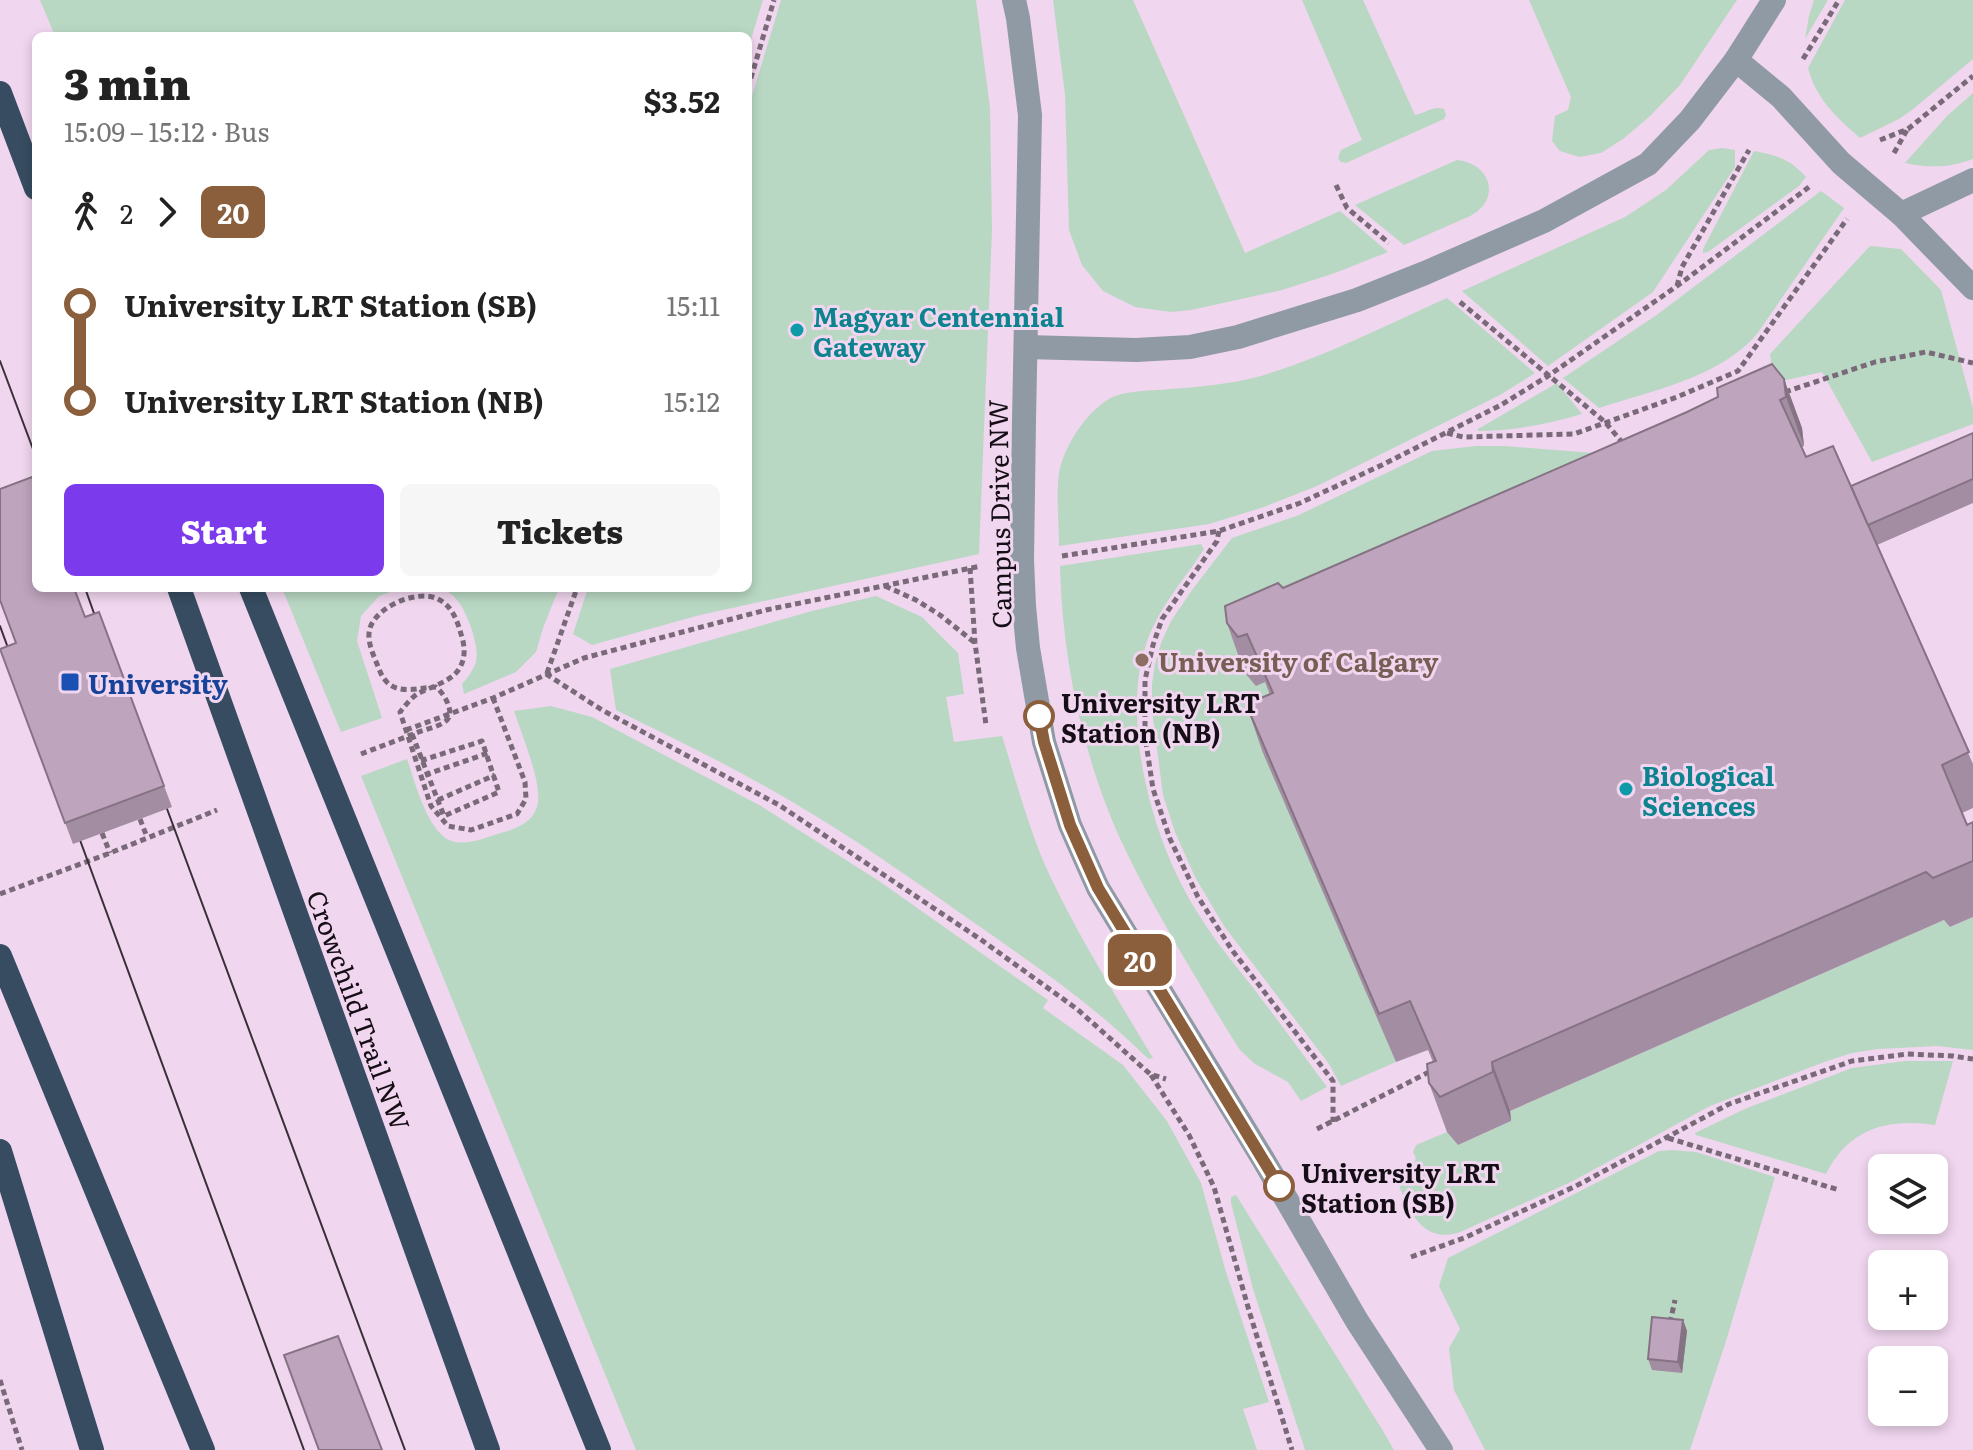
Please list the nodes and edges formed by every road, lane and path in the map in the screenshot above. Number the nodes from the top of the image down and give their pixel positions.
1 (774, 0) edge
2 (1014, 0) edge
3 (1774, 0) edge
4 (1839, 0) edge
5 (1803, 59) dead end
6 (1736, 60) junction
7 (752, 74) edge
8 (1973, 76) edge
9 (0, 93) edge
10 (1908, 129) junction
11 (1871, 143) dead end
12 (1749, 150) dead end
13 (1890, 159) dead end
14 (30, 164) edge
15 (1973, 180) edge
16 (1336, 185) dead end
17 (1813, 185) dead end
18 (1852, 212) dead end
19 (1901, 214) junction
20 (1396, 249) dead end
21 (1677, 286) junction
22 (1973, 288) edge
23 (1453, 296) dead end
24 (1026, 347) junction
25 (1973, 363) edge
26 (1738, 371) junction
27 (1548, 376) junction
28 (1742, 382) edge
29 (1775, 396) edge
30 (1605, 422) junction
31 (1446, 433) junction
32 (1632, 443) edge
33 (1219, 531) junction
34 (1061, 556) dead end
35 (982, 566) dead end
36 (970, 568) junction
37 (885, 586) junction
38 (180, 592) edge
39 (253, 592) edge
40 (576, 592) edge
41 (975, 643) junction
42 (546, 674) junction
43 (443, 692) dead end
44 (493, 698) junction
45 (986, 725) dead end
46 (406, 730) junction
47 (412, 734) dead end
48 (488, 753) junction
49 (416, 762) junction
50 (495, 775) junction
51 (421, 776) junction
52 (438, 800) junction
53 (140, 819) edge
54 (102, 833) edge
55 (147, 837) dead end
56 (110, 853) dead end
57 (0, 956) edge
58 (1973, 1059) edge
59 (1437, 1068) edge
60 (1150, 1074) junction
61 (1175, 1083) dead end
62 (1333, 1122) junction
63 (1317, 1129) dead end
64 (1666, 1137) junction
65 (0, 1151) edge
66 (1839, 1190) dead end
67 (1411, 1257) dead end
68 (1675, 1300) dead end
69 (1669, 1329) edge
70 (0, 1380) edge
71 (22, 1450) edge
72 (92, 1450) edge
73 (203, 1450) edge
74 (488, 1450) edge
75 (599, 1450) edge
76 (1292, 1450) edge
77 (1441, 1450) edge

1 - 7 path
2 - 24 street, Campus Drive NW
3 - 6 street
4 - 5 path
6 - 19 street
6 - 24 street
8 - 10 path
9 - 14 highway
10 - 11 path
10 - 13 path
12 - 21 path
15 - 19 street
16 - 20 path
17 - 21 path
18 - 26 path
19 - 22 street
21 - 27 path
23 - 27 path
24 - 77 street, Campus Drive NW
25 - 29 path
26 - 28 path
26 - 30 path
27 - 30 path
27 - 31 path
30 - 31 path
30 - 32 path
31 - 33 path
33 - 34 path
33 - 62 path
35 - 36 path
36 - 37 path
36 - 41 path
37 - 41 path
37 - 42 path
38 - 74 highway, Crowchild Trail NW
39 - 75 highway
40 - 42 path
41 - 45 path
42 - 44 path
42 - 60 path
43 - 46 path
44 - 46 path
44 - 51 path
46 - 49 path
47 - 52 path
48 - 49 path
48 - 50 path
48 - 51 path
49 - 51 path
50 - 52 path
50 - 52 path
53 - 55 path
54 - 56 path
57 - 73 highway
58 - 64 path
59 - 62 path
60 - 61 path
60 - 76 path
62 - 63 path
64 - 66 path
64 - 67 path
65 - 72 highway
68 - 69 path
70 - 71 path

